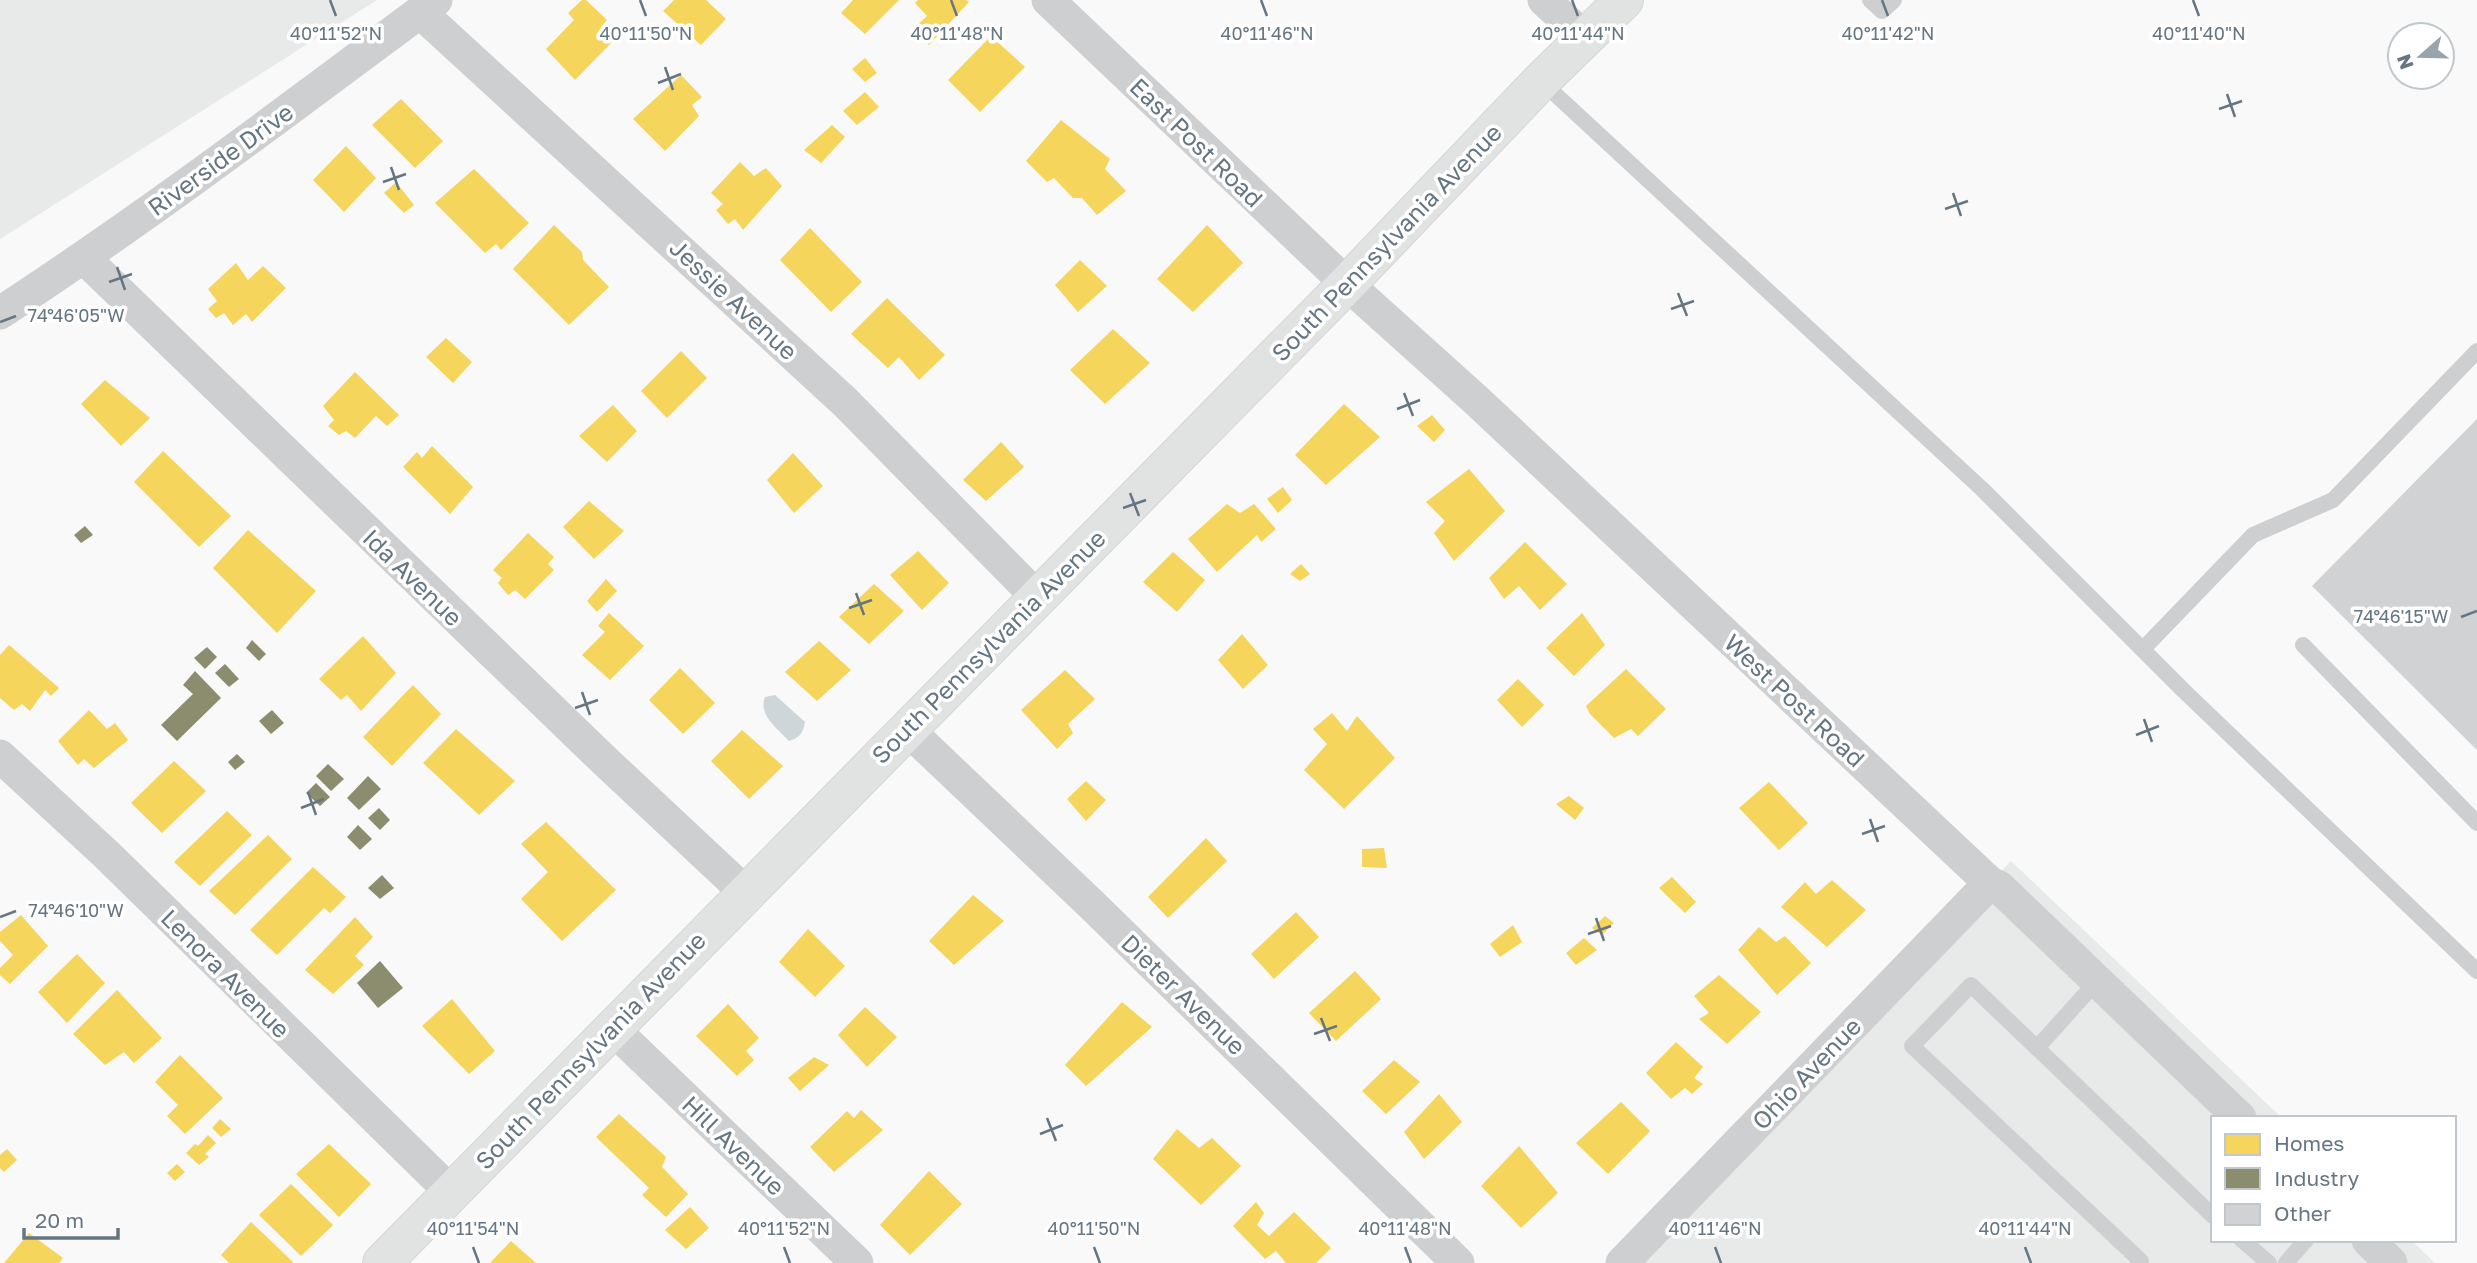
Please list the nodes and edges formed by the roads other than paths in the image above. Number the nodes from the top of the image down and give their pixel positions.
1 (1048, 0) edge
2 (1544, 0) edge
3 (1624, 0) edge
4 (1870, 0) edge
5 (1894, 0) edge
6 (428, 6) edge
7 (1586, 39) junction
8 (1541, 82) junction
9 (84, 258) junction
10 (1347, 284) junction
11 (0, 313) edge
12 (2477, 352) edge
13 (1037, 597) junction
14 (2303, 645) dead end
15 (2143, 649) junction
16 (906, 729) junction
17 (0, 756) edge
18 (2477, 823) edge
19 (1990, 883) junction
20 (745, 892) junction
21 (2477, 971) edge
22 (2097, 981) junction
23 (612, 1028) junction
24 (2037, 1048) junction
25 (2238, 1116) edge
26 (451, 1192) junction
27 (2211, 1214) edge
28 (2244, 1242) edge
29 (2304, 1242) edge
30 (2370, 1242) edge
31 (2141, 1261) edge
32 (382, 1263) edge
33 (857, 1263) edge
34 (1458, 1263) edge
35 (1622, 1263) edge
36 (2269, 1263) edge
37 (2286, 1263) edge
38 (2391, 1263) edge

1 - 10 street, East Post Road
2 - 7 street
3 - 7 main road, South Pennsylvania Avenue
4 - 5 lane
6 - 9 street, Riverside Drive
6 - 13 street, Jessie Avenue
7 - 8 main road, South Pennsylvania Avenue
8 - 10 main road, South Pennsylvania Avenue
8 - 15 lane
9 - 11 street, Riverside Drive
9 - 20 street, Ida Avenue
10 - 13 main road, South Pennsylvania Avenue
10 - 19 street, West Post Road
12 - 15 lane
13 - 16 main road, South Pennsylvania Avenue
14 - 18 lane
15 - 21 lane
16 - 20 main road, South Pennsylvania Avenue
16 - 34 street, Dieter Avenue
17 - 26 street, Lenora Avenue
19 - 22 street, West Post Road
19 - 35 street, Ohio Avenue
20 - 23 main road, South Pennsylvania Avenue
22 - 24 lane
22 - 25 street, West Post Road
23 - 26 main road, South Pennsylvania Avenue
23 - 33 street, Hill Avenue
24 - 27 lane
24 - 31 lane
26 - 32 main road, South Pennsylvania Avenue
28 - 36 lane
29 - 37 lane
30 - 38 street

